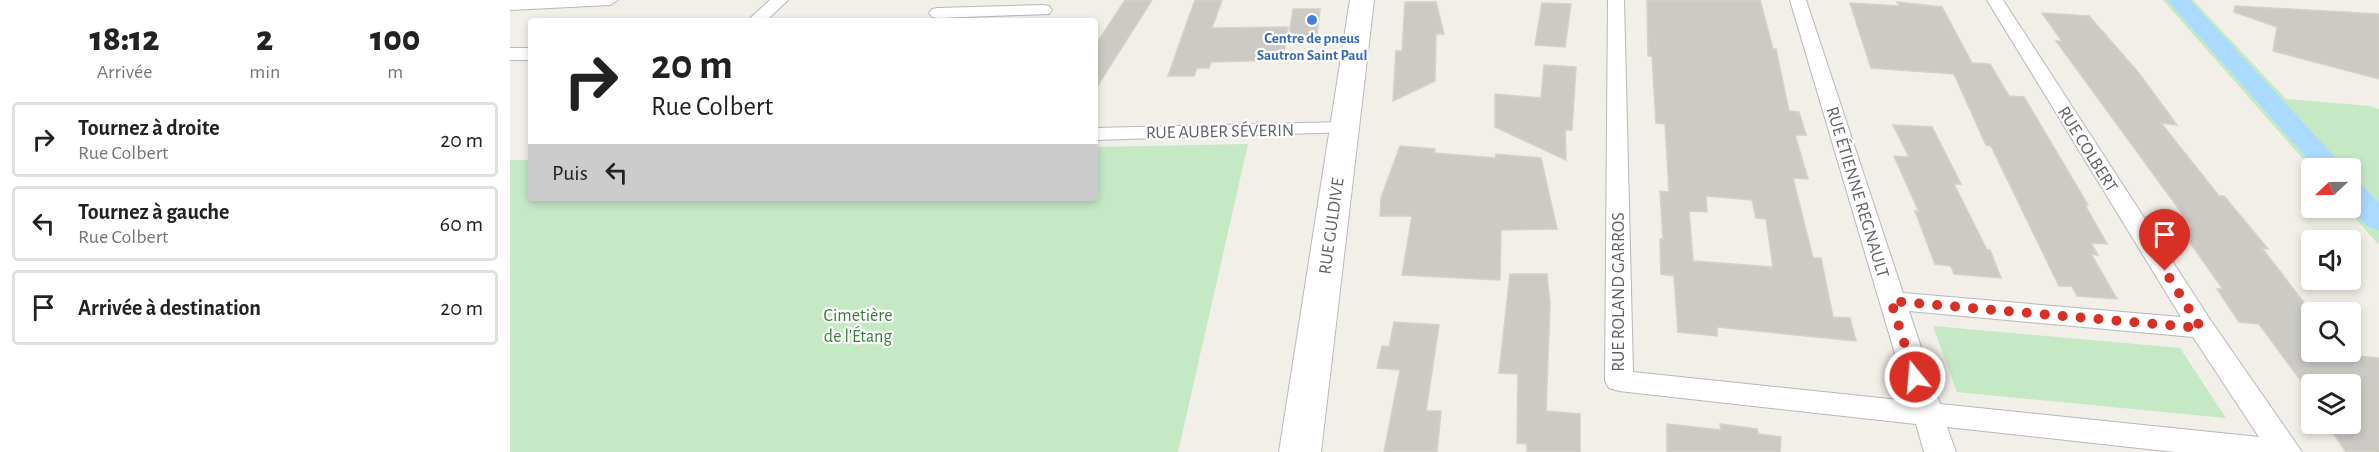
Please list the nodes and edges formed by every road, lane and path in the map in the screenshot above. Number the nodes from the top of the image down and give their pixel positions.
1 (610, 0) edge
2 (780, 0) edge
3 (1362, 0) edge
4 (1616, 0) edge
5 (1798, 0) edge
6 (1995, 0) edge
7 (510, 5) edge
8 (1043, 10) dead end
9 (940, 11) edge
10 (759, 18) edge
11 (510, 54) edge
12 (528, 54) edge
13 (1345, 128) junction
14 (1098, 134) edge
15 (1891, 301) junction
16 (2201, 328) junction
17 (1927, 415) junction
18 (1300, 452) edge
19 (1940, 452) edge
20 (2286, 452) edge

1 - 7 street
2 - 10 street
3 - 13 street, RUE GULDIVE
4 - 17 street, RUE ROLAND GARROS
5 - 15 street, RUE ÉTIENNE REGNAULT
6 - 16 street, RUE COLBERT
8 - 9 street
11 - 12 street
13 - 14 street, RUE AUBER SÉVERIN
13 - 18 street, RUE GULDIVE
15 - 16 street
15 - 17 street, RUE ÉTIENNE REGNAULT
16 - 20 street, RUE COLBERT
17 - 19 street, RUE ÉTIENNE REGNAULT
17 - 20 street

